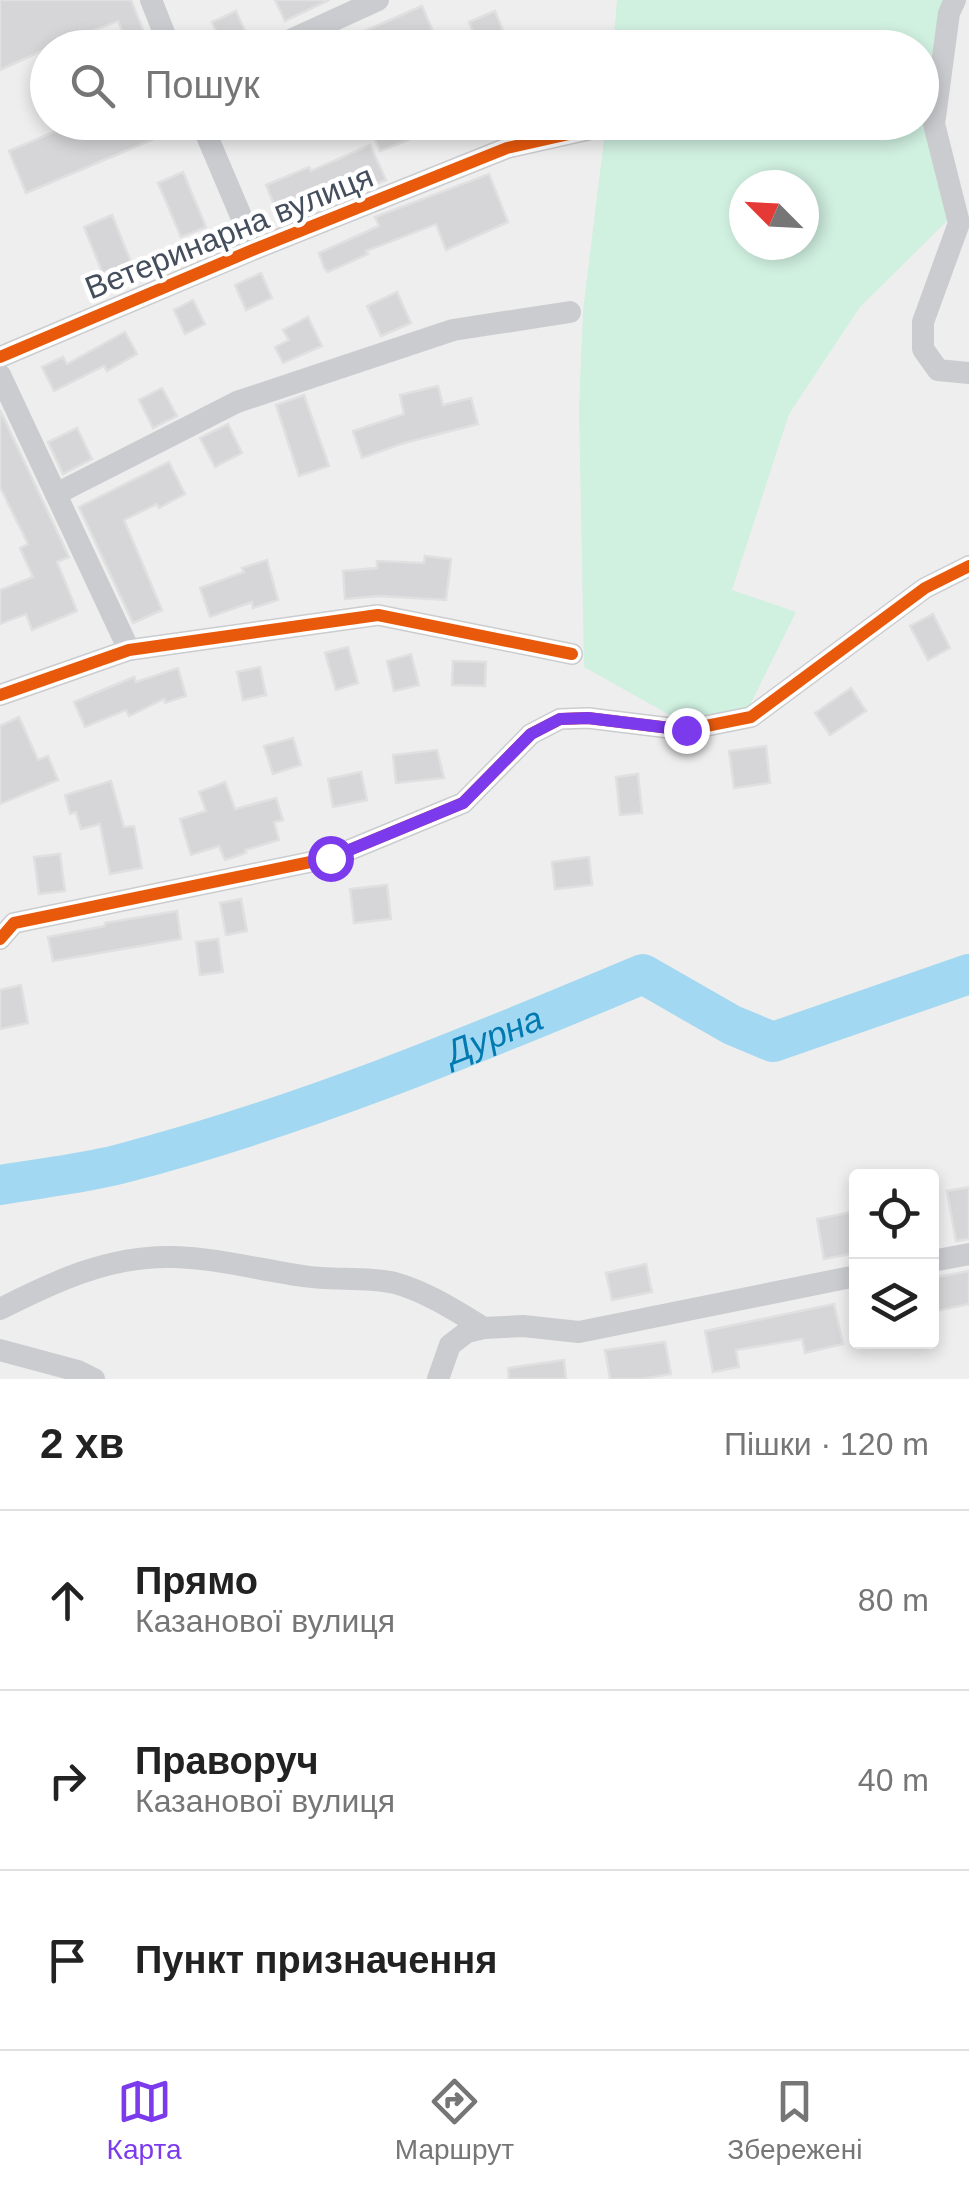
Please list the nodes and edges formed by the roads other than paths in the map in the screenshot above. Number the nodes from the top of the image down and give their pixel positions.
1 (151, 0) edge
2 (378, 0) edge
3 (955, 0) edge
4 (163, 30) edge
5 (312, 30) edge
6 (939, 87) edge
7 (209, 140) edge
8 (543, 140) edge
9 (938, 140) edge
10 (255, 249) junction
11 (570, 312) dead end
12 (0, 357) edge
13 (969, 373) edge
14 (0, 375) edge
15 (56, 494) junction
16 (969, 566) edge
17 (129, 650) junction
18 (572, 654) dead end
19 (0, 695) edge
20 (5, 927) edge
21 (969, 1254) edge
22 (939, 1260) edge
23 (849, 1277) edge
24 (0, 1309) edge
25 (484, 1328) junction
26 (0, 1350) edge
27 (94, 1379) edge
28 (438, 1379) edge

1 - 4 street
2 - 5 street
3 - 6 street
7 - 10 street
8 - 10 street, Ветеринарна вулиця
9 - 13 street
10 - 12 street, Ветеринарна вулиця
11 - 15 street
14 - 15 street
15 - 17 street
16 - 20 street
17 - 18 street
17 - 19 street
21 - 22 street
23 - 25 street
24 - 25 street
25 - 28 street
26 - 27 street

